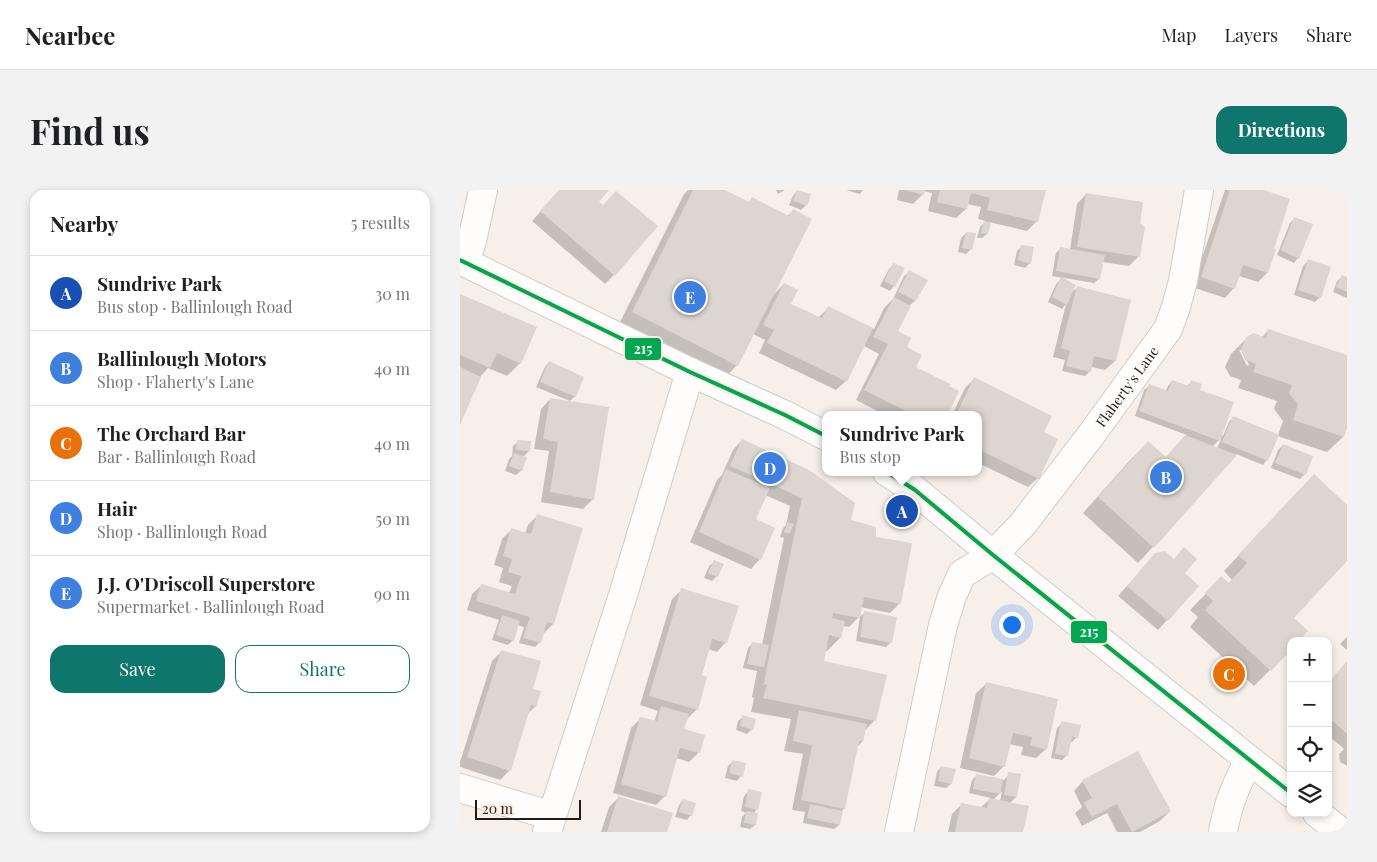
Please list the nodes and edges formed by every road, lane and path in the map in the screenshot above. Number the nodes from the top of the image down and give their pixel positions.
1 (483, 190) edge
2 (1199, 190) edge
3 (462, 261) edge
4 (690, 372) junction
5 (822, 434) edge
6 (893, 476) edge
7 (994, 555) junction
8 (1249, 760) junction
9 (460, 788) edge
10 (1287, 790) edge
11 (1322, 817) edge
12 (549, 824) edge
13 (899, 832) edge
14 (1223, 832) edge
15 (1341, 832) edge

1 - 3 street
2 - 7 street, Flaherty's Lane
3 - 4 street
4 - 5 street
4 - 12 street
6 - 7 street
7 - 8 street
7 - 13 street, Flaherty's Lane
8 - 10 street
8 - 14 street
9 - 12 street
11 - 15 street

